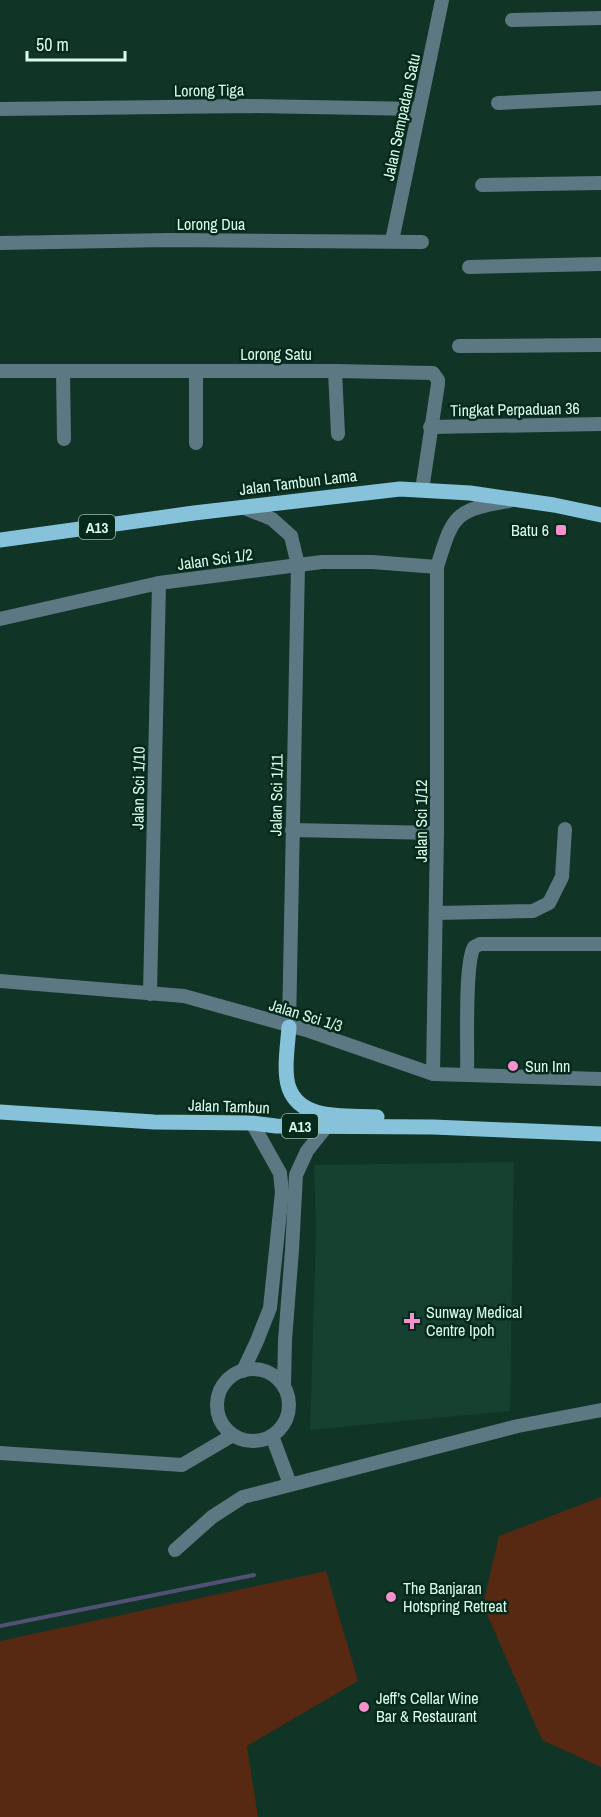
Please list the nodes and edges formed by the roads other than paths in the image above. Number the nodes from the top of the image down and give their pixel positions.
1 (442, 0) edge
2 (601, 18) edge
3 (512, 20) dead end
4 (601, 98) edge
5 (498, 102) dead end
6 (0, 109) edge
7 (419, 109) junction
8 (601, 183) edge
9 (482, 185) dead end
10 (392, 242) junction
11 (422, 242) dead end
12 (0, 243) edge
13 (601, 264) edge
14 (470, 267) dead end
15 (601, 345) edge
16 (459, 346) dead end
17 (0, 371) edge
18 (196, 371) junction
19 (335, 371) junction
20 (63, 372) junction
21 (601, 424) edge
22 (430, 427) junction
23 (338, 434) dead end
24 (64, 439) dead end
25 (196, 443) dead end
26 (422, 490) junction
27 (517, 500) junction
28 (241, 507) junction
29 (601, 515) edge
30 (0, 540) edge
31 (298, 565) junction
32 (437, 567) junction
33 (159, 584) junction
34 (0, 619) edge
35 (565, 829) dead end
36 (292, 830) junction
37 (437, 833) junction
38 (436, 913) junction
39 (601, 944) edge
40 (0, 981) edge
41 (150, 994) junction
42 (289, 1027) junction
43 (433, 1074) junction
44 (467, 1074) junction
45 (601, 1079) edge
46 (0, 1112) edge
47 (252, 1123) junction
48 (327, 1126) junction
49 (433, 1127) junction
50 (601, 1134) edge
51 (243, 1371) junction
52 (284, 1387) junction
53 (601, 1410) edge
54 (233, 1435) junction
55 (272, 1436) junction
56 (0, 1453) edge
57 (290, 1484) junction
58 (175, 1550) dead end

1 - 7 street, Jalan Sempadan Satu
2 - 3 street
4 - 5 street
6 - 7 street, Lorong Tiga
7 - 10 street, Jalan Sempadan Satu
8 - 9 street
10 - 11 street, Lorong Dua
10 - 12 street, Lorong Dua
13 - 14 street
15 - 16 street
17 - 20 street, Lorong Satu
18 - 19 street, Lorong Satu
18 - 20 street, Lorong Satu
18 - 25 street
19 - 22 street, Lorong Satu
19 - 23 street
20 - 24 street
21 - 22 street, Tingkat Perpaduan 36
22 - 26 street, Lorong Satu
26 - 27 main road, Jalan Tambun Lama
26 - 28 main road, Jalan Tambun Lama / A13
27 - 29 main road, Jalan Tambun Lama
27 - 32 street, Jalan Sci 1/12
28 - 30 main road, Jalan Tambun Lama / A13
28 - 31 street, Jalan Sci 1/11
31 - 32 street, Jalan Sci 1/2
31 - 33 street, Jalan Sci 1/2
31 - 36 street, Jalan Sci 1/11
32 - 37 street, Jalan Sci 1/12
33 - 34 street, Jalan Sci 1/2
33 - 41 street, Jalan Sci 1/10
35 - 38 street
36 - 37 street
36 - 42 street, Jalan Sci 1/11
37 - 38 street, Jalan Sci 1/12
38 - 43 street, Jalan Sci 1/12
39 - 44 street
40 - 41 street, Jalan Sci 1/3
41 - 42 street, Jalan Sci 1/3
42 - 43 street, Jalan Sci 1/3
42 - 49 main road
43 - 44 street, Jalan Sci 1/3
44 - 45 street, Jalan Sci 1/3
46 - 47 main road, Jalan Tambun / A13
47 - 48 main road, Jalan Tambun / A13
47 - 51 street
48 - 49 main road, Jalan Tambun / A13
48 - 52 street
49 - 50 main road, Jalan Tambun / A13
51 - 52 street
51 - 54 street
52 - 55 street
53 - 57 street
54 - 55 street
54 - 56 street
55 - 57 street
57 - 58 street

